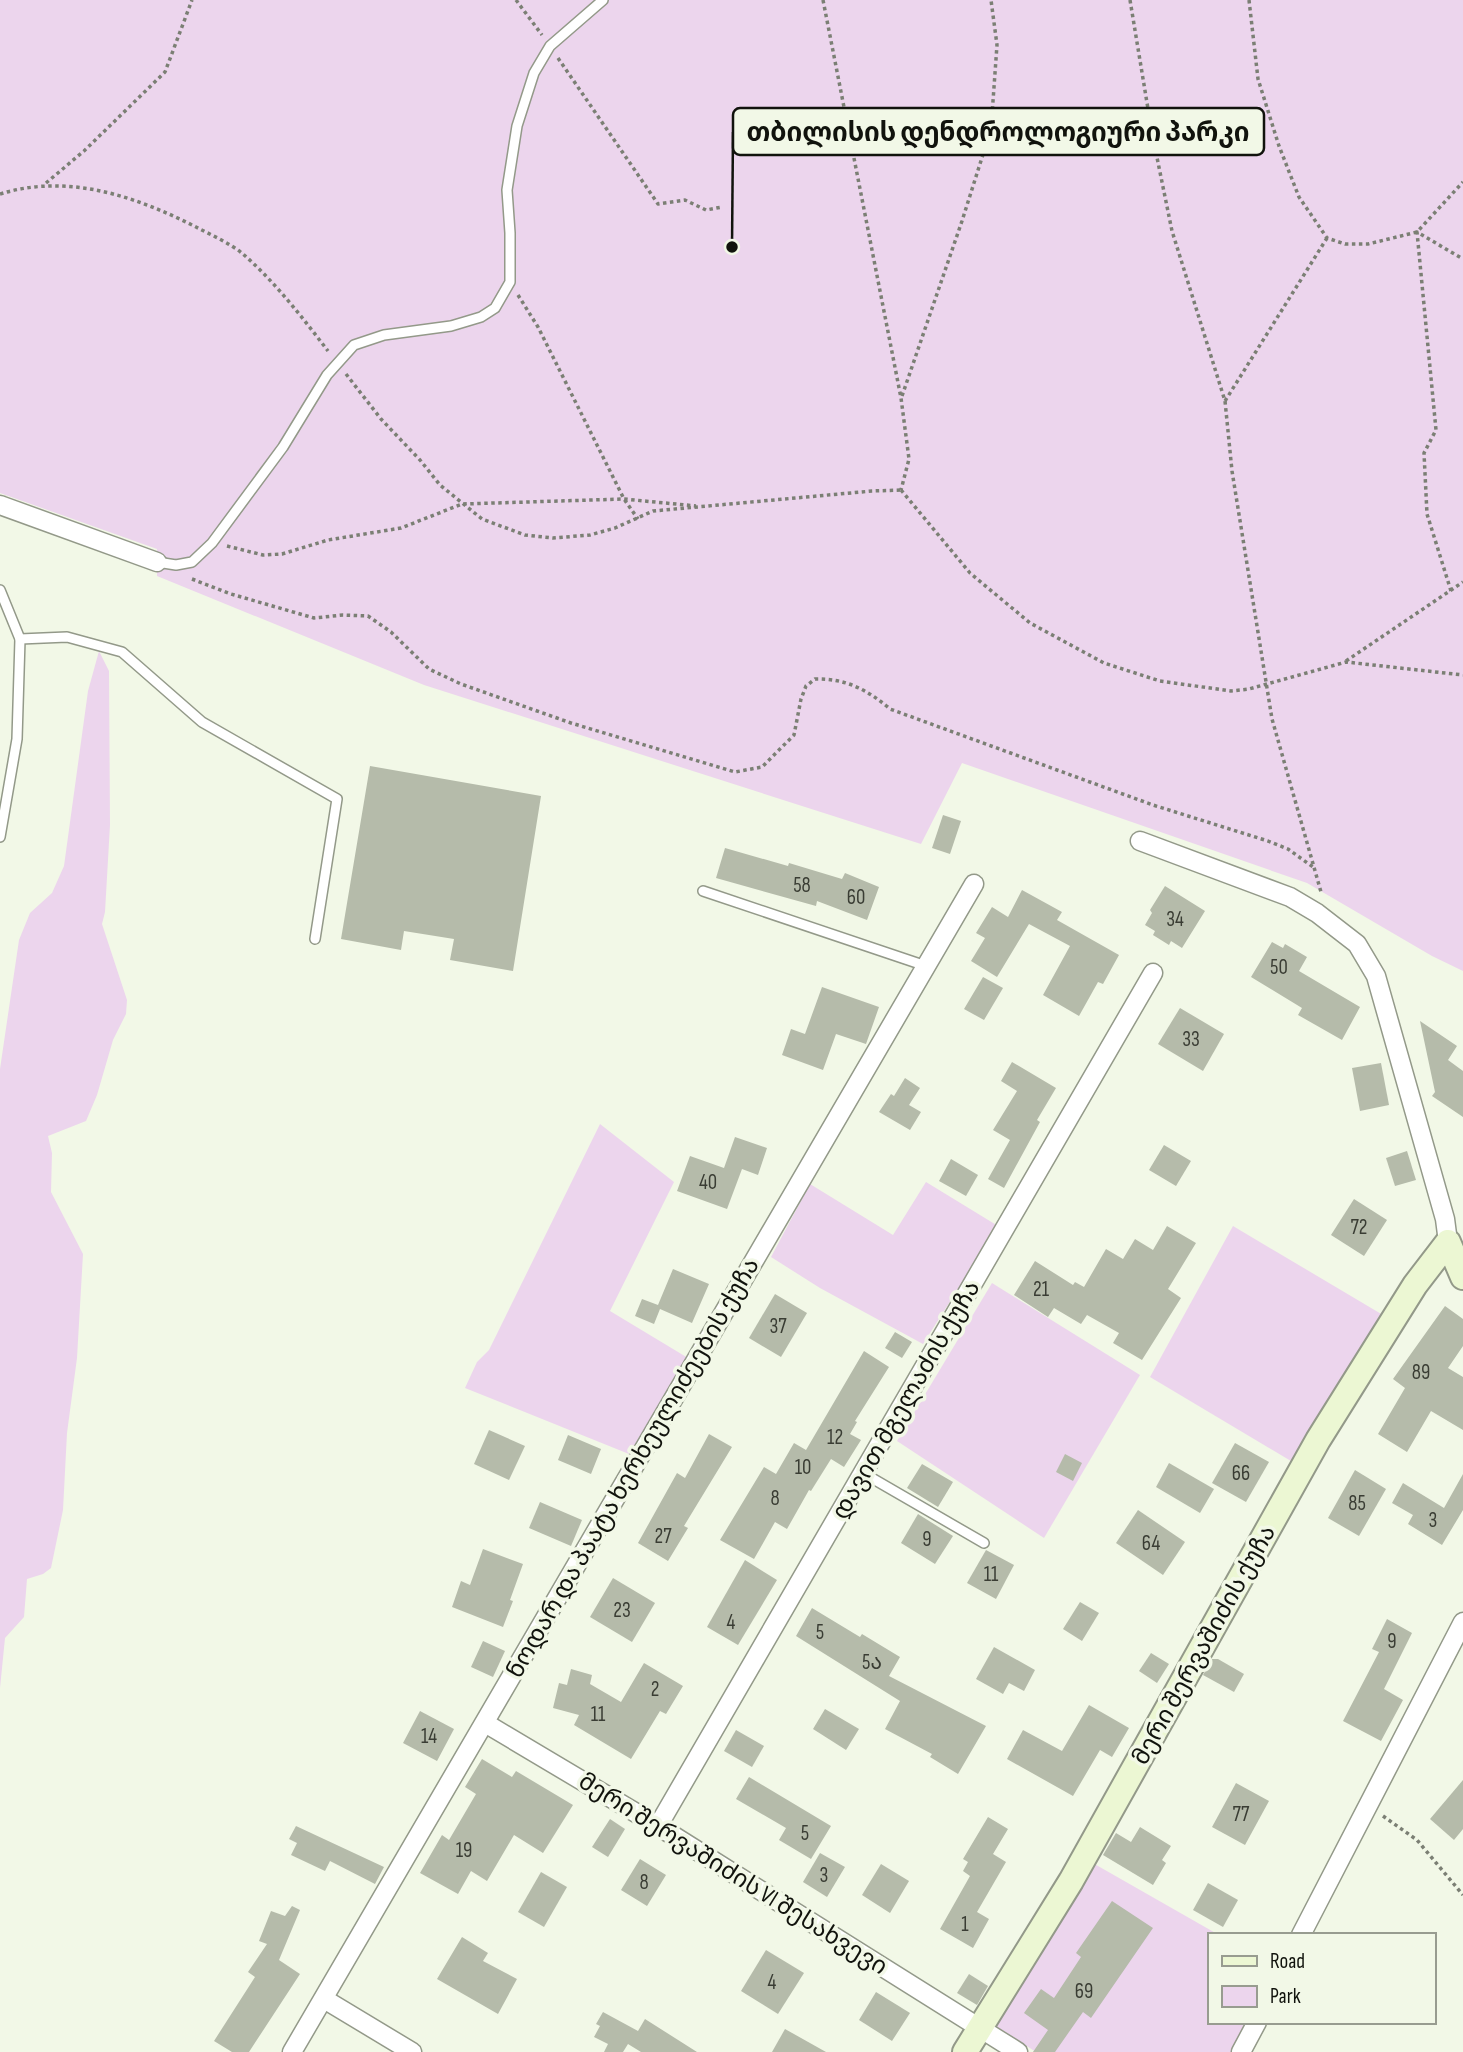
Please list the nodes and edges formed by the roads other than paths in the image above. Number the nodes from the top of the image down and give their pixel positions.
1 (603, 0) edge
2 (0, 505) edge
3 (157, 562) joint
4 (0, 590) edge
5 (20, 639) junction
6 (0, 837) edge
7 (1140, 841) dead end
8 (974, 884) dead end
9 (703, 891) dead end
10 (315, 939) dead end
11 (926, 966) junction
12 (1153, 973) dead end
13 (1448, 1241) junction
14 (1463, 1278) edge
15 (863, 1473) junction
16 (984, 1544) dead end
17 (1463, 1622) edge
18 (485, 1723) junction
19 (658, 1826) junction
20 (1302, 1933) edge
21 (324, 2000) junction
22 (1256, 2024) edge
23 (979, 2027) junction
24 (292, 2052) edge
25 (412, 2052) edge
26 (965, 2052) edge
27 (1018, 2052) edge
28 (1241, 2052) edge

1 - 3 lane
2 - 3 street
4 - 5 lane
5 - 6 lane
5 - 10 lane
7 - 13 street
8 - 11 street, ნოდარ და პაატა ხერხეულიძეების ქუჩა
9 - 11 lane
11 - 18 street, ნოდარ და პაატა ხერხეულიძეების ქუჩა
12 - 15 street, დავით მგელაძის ქუჩა
13 - 14 street
13 - 23 street, მერი შერვაშიძის ქუჩა
15 - 16 lane
15 - 19 street, დავით მგელაძის ქუჩა
17 - 20 street
18 - 19 street, მერი შერვაშიძის VI შესახვევი
18 - 21 street, ნოდარ და პაატა ხერხეულიძეების ქუჩა
19 - 23 street, მერი შერვაშიძის VI შესახვევი
21 - 24 street, ნოდარ და პაატა ხერხეულიძეების ქუჩა
21 - 25 street
22 - 28 street
23 - 26 street, მერი შერვაშიძის ქუჩა
23 - 27 street, მერი შერვაშიძის VI შესახვევი

